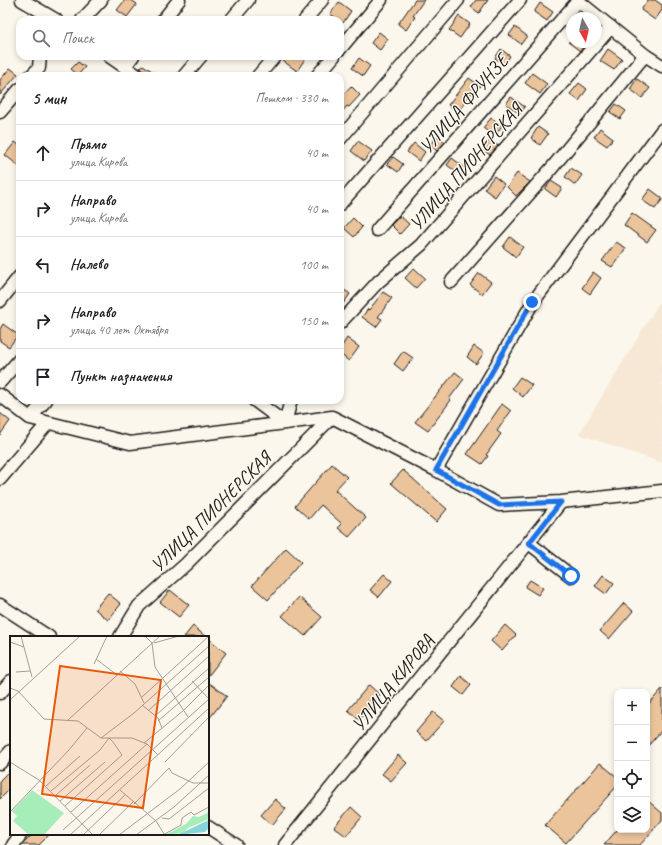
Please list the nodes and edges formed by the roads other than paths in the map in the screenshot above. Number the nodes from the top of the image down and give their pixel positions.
1 (22, 0) edge
2 (101, 0) edge
3 (179, 0) edge
4 (248, 0) edge
5 (322, 0) edge
6 (381, 0) edge
7 (458, 0) edge
8 (520, 0) edge
9 (578, 1) edge
10 (49, 16) edge
11 (86, 16) edge
12 (166, 16) edge
13 (235, 16) edge
14 (308, 16) edge
15 (611, 27) junction
16 (344, 44) edge
17 (645, 55) junction
18 (39, 60) edge
19 (115, 60) edge
20 (130, 60) edge
21 (198, 60) edge
22 (272, 60) edge
23 (331, 60) edge
24 (125, 66) junction
25 (662, 66) edge
26 (34, 72) edge
27 (133, 72) edge
28 (187, 72) edge
29 (261, 72) edge
30 (320, 72) edge
31 (16, 94) edge
32 (0, 112) edge
33 (662, 130) edge
34 (344, 134) edge
35 (344, 199) edge
36 (377, 230) dead end
37 (16, 281) edge
38 (451, 282) dead end
39 (0, 300) edge
40 (344, 319) edge
41 (16, 364) edge
42 (0, 382) edge
43 (0, 395) edge
44 (42, 404) edge
45 (259, 404) edge
46 (290, 404) edge
47 (332, 417) junction
48 (30, 418) junction
49 (48, 423) junction
50 (285, 423) junction
51 (436, 470) junction
52 (0, 479) edge
53 (662, 491) edge
54 (561, 502) junction
55 (529, 543) junction
56 (571, 576) dead end
57 (2, 610) edge
58 (46, 636) edge
59 (121, 636) edge
60 (10, 682) edge
61 (0, 693) edge
62 (10, 752) edge
63 (0, 763) edge
64 (209, 828) edge
65 (20, 835) edge
66 (290, 843) edge
67 (13, 845) edge
68 (236, 845) edge

1 - 10 street
2 - 11 street
3 - 12 street
4 - 13 street
5 - 14 street
6 - 16 street
7 - 34 street
8 - 35 street, УЛИЦА ФРУНЗЕ
9 - 15 street
9 - 36 street, УЛИЦА ФРУНЗЕ
15 - 17 street
15 - 40 street, УЛИЦА ПИОНЕРСКАЯ
17 - 25 street
17 - 38 street
18 - 26 street
19 - 24 street
20 - 24 street
21 - 28 street
22 - 29 street
23 - 30 street
24 - 27 street
31 - 32 street
33 - 51 street
37 - 39 street
41 - 42 street
43 - 48 street
44 - 48 street
45 - 50 street
46 - 50 street
47 - 50 street
47 - 51 street
47 - 59 street, УЛИЦА ПИОНЕРСКАЯ
48 - 49 street
49 - 50 street
49 - 52 street
51 - 54 street
53 - 54 street
54 - 55 street, УЛИЦА КИРОВА
55 - 56 street
55 - 66 street, УЛИЦА КИРОВА
57 - 58 street
60 - 61 street
62 - 63 street
64 - 68 street
65 - 67 street

